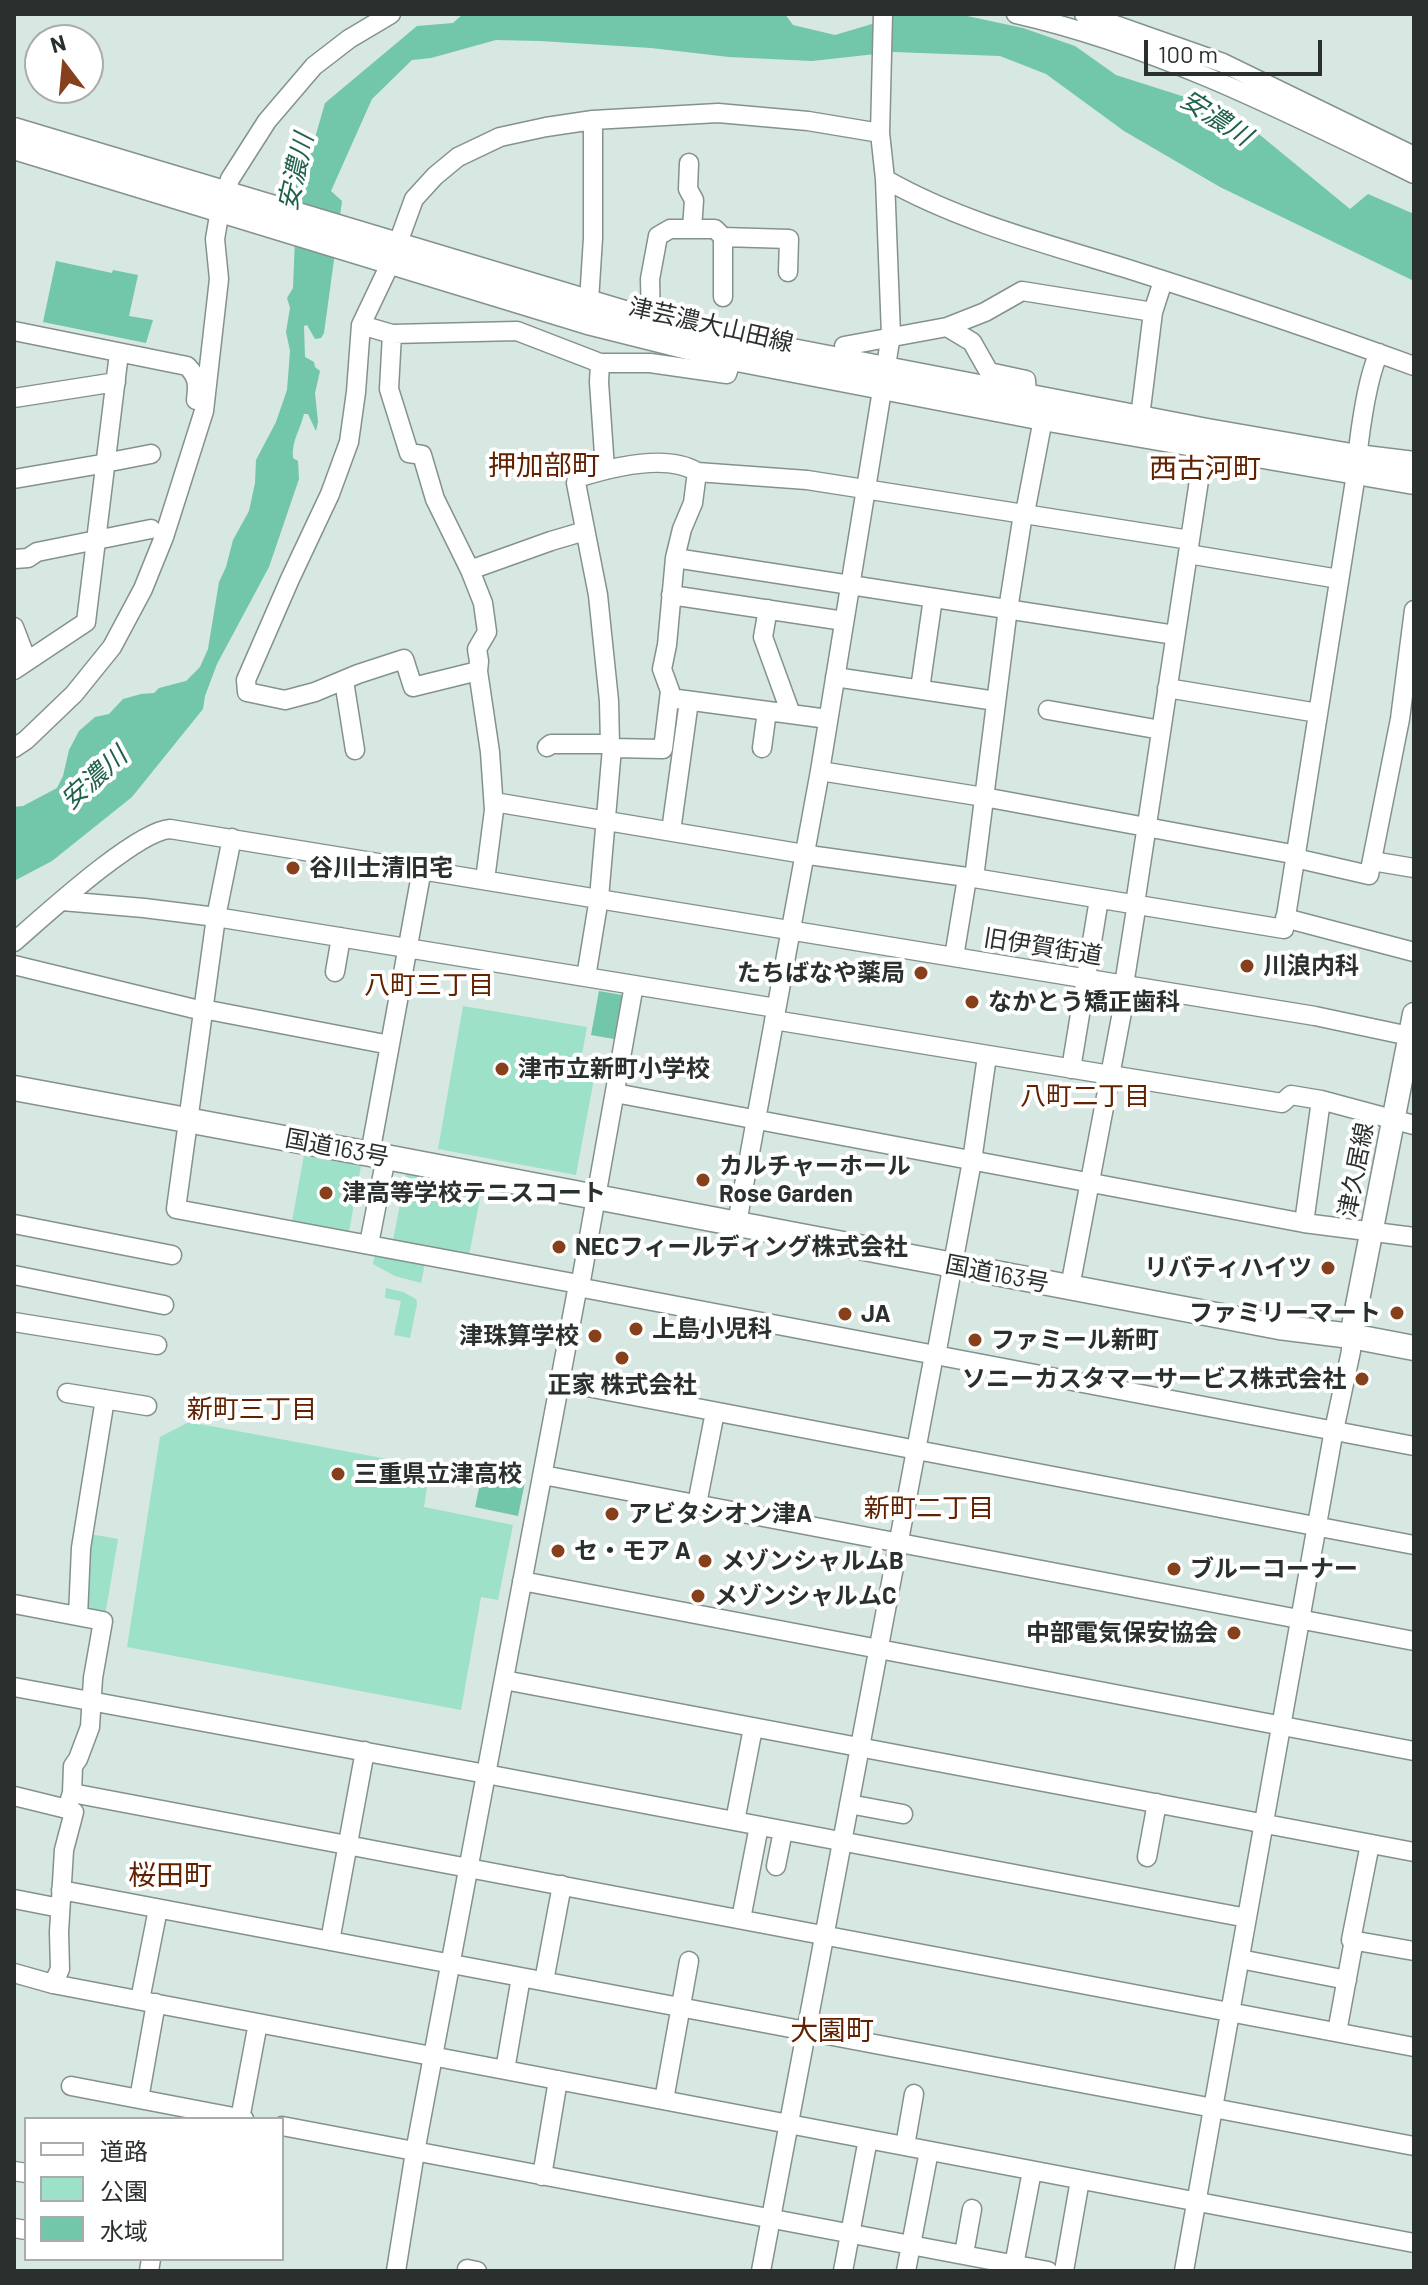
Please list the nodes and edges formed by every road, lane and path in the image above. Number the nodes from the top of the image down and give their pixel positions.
1 (391, 14) edge
2 (883, 14) edge
3 (1016, 14) edge
4 (1084, 14) edge
5 (1127, 21) edge
6 (593, 120) junction
7 (14, 129) edge
8 (880, 130) junction
9 (14, 148) edge
10 (1414, 156) edge
11 (689, 163) dead end
12 (1414, 174) edge
13 (885, 179) junction
14 (223, 201) junction
15 (692, 229) junction
16 (723, 237) junction
17 (390, 251) junction
18 (788, 272) dead end
19 (1163, 281) junction
20 (723, 297) dead end
21 (589, 301) junction
22 (1153, 312) junction
23 (651, 320) junction
24 (361, 325) junction
25 (947, 327) junction
26 (14, 331) edge
27 (392, 334) junction
28 (890, 338) junction
29 (844, 346) dead end
30 (734, 350) junction
31 (119, 353) junction
32 (1379, 353) junction
33 (600, 363) junction
34 (1414, 366) edge
35 (884, 379) junction
36 (116, 382) junction
37 (1027, 396) junction
38 (14, 398) edge
39 (1140, 417) junction
40 (1043, 419) junction
41 (200, 426) junction
42 (1205, 439) junction
43 (151, 454) dead end
44 (107, 461) junction
45 (1414, 463) edge
46 (1356, 465) junction
47 (605, 469) junction
48 (697, 472) junction
49 (14, 479) edge
50 (1414, 483) edge
51 (866, 489) junction
52 (1024, 514) junction
53 (151, 529) dead end
54 (585, 531) junction
55 (97, 540) junction
56 (1189, 547) junction
57 (675, 558) junction
58 (14, 559) edge
59 (470, 570) junction
60 (1339, 579) junction
61 (850, 586) junction
62 (671, 595) junction
63 (933, 598) junction
64 (768, 609) junction
65 (1008, 610) junction
66 (1414, 610) edge
67 (844, 621) junction
68 (14, 627) edge
69 (1175, 635) junction
70 (20, 666) edge
71 (478, 671) junction
72 (835, 677) junction
73 (344, 681) junction
74 (1167, 688) junction
75 (920, 689) junction
76 (680, 699) junction
77 (996, 701) junction
78 (1048, 710) dead end
79 (767, 711) junction
80 (1318, 713) junction
81 (791, 714) junction
82 (828, 719) junction
83 (1407, 720) edge
84 (1161, 730) junction
85 (611, 746) junction
86 (547, 747) dead end
87 (14, 748) edge
88 (762, 748) dead end
89 (355, 750) dead end
90 (820, 771) junction
91 (984, 797) junction
92 (494, 802) junction
93 (607, 820) junction
94 (1146, 827) junction
95 (671, 831) junction
96 (232, 838) junction
97 (805, 853) junction
98 (1295, 858) junction
99 (1372, 861) junction
100 (1414, 868) edge
101 (422, 869) junction
102 (970, 878) junction
103 (485, 880) junction
104 (599, 898) junction
105 (1099, 899) junction
106 (62, 901) junction
107 (1135, 904) junction
108 (216, 917) junction
109 (1285, 918) junction
110 (791, 930) junction
111 (341, 937) junction
112 (14, 942) edge
113 (407, 949) junction
114 (1414, 952) edge
115 (954, 957) junction
116 (14, 965) edge
117 (335, 972) dead end
118 (586, 977) junction
119 (1086, 979) junction
120 (634, 985) junction
121 (1124, 985) junction
122 (203, 1010) junction
123 (775, 1014) junction
124 (1412, 1029) edge
125 (390, 1045) junction
126 (987, 1056) junction
127 (1071, 1069) junction
128 (1110, 1075) junction
129 (14, 1088) edge
130 (615, 1093) junction
131 (1321, 1100) junction
132 (187, 1120) junction
133 (756, 1120) junction
134 (1403, 1122) edge
135 (378, 1155) junction
136 (972, 1161) junction
137 (1091, 1184) junction
138 (597, 1198) junction
139 (737, 1223) junction
140 (1304, 1223) junction
141 (14, 1224) edge
142 (1370, 1232) junction
143 (1414, 1237) edge
144 (369, 1244) junction
145 (172, 1255) dead end
146 (952, 1266) junction
147 (14, 1275) edge
148 (578, 1285) junction
149 (1070, 1287) junction
150 (164, 1305) dead end
151 (14, 1322) edge
152 (1351, 1336) junction
153 (157, 1345) dead end
154 (1414, 1348) edge
155 (934, 1355) junction
156 (561, 1382) junction
157 (67, 1393) dead end
158 (105, 1399) junction
159 (147, 1406) dead end
160 (715, 1412) junction
161 (1335, 1431) junction
162 (1414, 1446) edge
163 (916, 1449) junction
164 (543, 1475) junction
165 (697, 1504) junction
166 (1317, 1526) junction
167 (899, 1543) junction
168 (1414, 1545) edge
169 (522, 1581) junction
170 (14, 1604) edge
171 (78, 1616) junction
172 (1300, 1620) junction
173 (1414, 1641) edge
174 (879, 1648) junction
175 (504, 1680) junction
176 (14, 1687) edge
177 (91, 1702) junction
178 (1281, 1725) junction
179 (753, 1728) junction
180 (860, 1748) junction
181 (365, 1751) junction
182 (1414, 1751) edge
183 (486, 1774) junction
184 (14, 1796) edge
185 (69, 1801) junction
186 (1157, 1803) junction
187 (849, 1804) junction
188 (903, 1814) dead end
189 (735, 1821) junction
190 (1264, 1824) junction
191 (759, 1826) junction
192 (783, 1831) junction
193 (843, 1842) junction
194 (1370, 1844) junction
195 (347, 1845) junction
196 (1414, 1852) edge
197 (1147, 1857) dead end
198 (776, 1866) dead end
199 (469, 1868) junction
200 (562, 1885) junction
201 (14, 1899) edge
202 (61, 1899) junction
203 (158, 1909) junction
204 (1247, 1918) junction
205 (741, 1919) junction
206 (825, 1935) junction
207 (1354, 1940) junction
208 (330, 1941) junction
209 (1414, 1951) edge
210 (1240, 1959) junction
211 (689, 1961) dead end
212 (451, 1964) junction
213 (14, 1973) edge
214 (521, 1977) junction
215 (1347, 1980) junction
216 (544, 1981) junction
217 (53, 1984) junction
218 (148, 2002) junction
219 (681, 2007) junction
220 (1230, 2012) junction
221 (258, 2023) junction
222 (807, 2031) junction
223 (1337, 2032) junction
224 (1414, 2047) edge
225 (434, 2056) junction
226 (505, 2070) junction
227 (558, 2080) junction
228 (71, 2086) dead end
229 (914, 2094) dead end
230 (139, 2099) junction
231 (664, 2100) junction
232 (1213, 2108) junction
233 (231, 2117) edge
234 (241, 2117) edge
235 (789, 2124) junction
236 (284, 2126) edge
237 (868, 2139) junction
238 (905, 2146) junction
239 (1414, 2146) edge
240 (929, 2151) junction
241 (415, 2152) junction
242 (1032, 2171) junction
243 (542, 2176) junction
244 (1080, 2180) junction
245 (1196, 2202) junction
246 (972, 2209) dead end
247 (771, 2219) junction
248 (850, 2234) junction
249 (1414, 2243) edge
250 (911, 2245) junction
251 (964, 2254) junction
252 (1018, 2268) edge
253 (396, 2271) edge
254 (467, 2271) edge
255 (477, 2271) edge
256 (761, 2271) edge
257 (843, 2271) edge
258 (906, 2271) edge
259 (1048, 2271) edge
260 (1064, 2271) edge
261 (1184, 2271) edge

1 - 14 street
2 - 8 street
3 - 12 street
4 - 5 street
5 - 10 street
6 - 8 street
6 - 17 street
6 - 21 street
7 - 14 main road, 津芸濃大山田線
8 - 13 street
9 - 14 main road, 津芸濃大山田線
11 - 15 street
13 - 19 street
13 - 28 street
14 - 17 main road, 津芸濃大山田線
14 - 41 street
15 - 16 street
15 - 23 street
16 - 18 street
16 - 20 street
17 - 21 main road, 津芸濃大山田線
17 - 24 street
17 - 30 main road, 津芸濃大山田線
19 - 22 street
19 - 32 street
21 - 23 main road, 津芸濃大山田線
22 - 25 street
22 - 39 street
23 - 30 main road, 津芸濃大山田線
24 - 27 street
24 - 73 street
25 - 28 street
25 - 37 street
26 - 31 street
27 - 33 street
27 - 59 street
28 - 29 street
28 - 35 street
30 - 33 street
30 - 35 main road, 津芸濃大山田線
31 - 36 street
31 - 41 street
32 - 34 street
32 - 46 street
33 - 47 street
35 - 37 main road, 津芸濃大山田線
35 - 40 main road, 津芸濃大山田線
35 - 51 street
36 - 38 street
36 - 44 street
37 - 39 main road, 津芸濃大山田線
37 - 40 street
39 - 42 main road, 津芸濃大山田線
40 - 42 main road, 津芸濃大山田線
40 - 52 street
41 - 87 street
42 - 46 main road, 津芸濃大山田線
42 - 56 street
43 - 44 street
44 - 49 street
44 - 55 street
45 - 46 main road, 津芸濃大山田線
46 - 50 main road, 津芸濃大山田線
46 - 60 street
47 - 48 street
47 - 54 street
48 - 51 street
48 - 57 street
51 - 52 street
51 - 61 street
52 - 56 street
52 - 65 street
53 - 55 street
54 - 59 street
54 - 85 street
55 - 58 street
55 - 70 street
56 - 60 street
56 - 69 street
57 - 61 street
57 - 62 street
59 - 71 street
60 - 80 street
61 - 63 street
61 - 67 street
62 - 64 street
62 - 76 street
63 - 65 street
63 - 75 street
64 - 67 street
64 - 81 street
65 - 69 street
65 - 77 street
66 - 83 street
67 - 72 street
68 - 70 street
69 - 74 street
71 - 73 street
71 - 92 street
72 - 75 street
72 - 82 street
73 - 89 street
74 - 80 street
74 - 84 street
75 - 77 street
76 - 79 street
76 - 85 street
76 - 95 street
77 - 91 street
78 - 84 street
79 - 81 street
79 - 88 street
80 - 98 street
81 - 82 street
82 - 90 street
83 - 99 street
84 - 94 street
85 - 86 street
85 - 93 street
90 - 91 street
90 - 97 street
91 - 94 street
91 - 102 street
92 - 93 street
92 - 103 street
93 - 95 street
93 - 104 street
94 - 98 street
94 - 107 street
95 - 97 street
96 - 101 street, 旧伊賀街道
96 - 106 street, 旧伊賀街道
96 - 108 street
97 - 102 street
97 - 110 street
98 - 99 street
98 - 109 street
99 - 100 street
101 - 103 street, 旧伊賀街道
101 - 113 street
102 - 105 street
102 - 115 street
103 - 104 street, 旧伊賀街道
104 - 110 street, 旧伊賀街道
104 - 118 street
105 - 107 street
105 - 119 street
106 - 108 street
106 - 112 street, 旧伊賀街道
107 - 109 street
107 - 121 street
108 - 111 street
108 - 122 street
109 - 114 street
110 - 115 street, 旧伊賀街道
110 - 123 street
111 - 113 street
111 - 117 street
113 - 118 street
113 - 125 street
115 - 119 street, 旧伊賀街道
116 - 122 street
118 - 120 street
119 - 121 street, 旧伊賀街道
119 - 127 street
120 - 123 street
120 - 130 street
121 - 124 street, 旧伊賀街道
121 - 128 street
122 - 125 street
122 - 132 street
123 - 126 street
123 - 133 street
124 - 134 main road, 津久居線
125 - 135 street
126 - 127 street
126 - 136 street
127 - 128 street
128 - 131 street
128 - 137 street
129 - 132 highway, 国道163号
130 - 133 street
130 - 138 street
131 - 134 street
131 - 140 street
132 - 135 highway, 国道163号
132 - 144 street
133 - 136 street
133 - 139 street
134 - 142 main road, 津久居線
135 - 138 highway, 国道163号
135 - 144 street
136 - 137 street
136 - 146 street
137 - 140 street
137 - 149 street
138 - 139 highway, 国道163号
138 - 148 street
139 - 146 highway, 国道163号
140 - 142 street
141 - 145 street
142 - 143 street
142 - 152 main road, 津久居線
144 - 148 street
146 - 149 highway, 国道163号
146 - 155 street
147 - 150 street
148 - 155 street
148 - 156 street
149 - 152 highway, 国道163号
151 - 153 street
152 - 154 highway, 国道163号
152 - 161 street
155 - 161 street
155 - 163 street
156 - 160 street
156 - 164 street
157 - 158 street
158 - 159 street
158 - 171 street
160 - 163 street
160 - 165 street
161 - 162 street
161 - 166 street
163 - 166 street
163 - 167 street
164 - 165 street
164 - 169 street
165 - 167 street
166 - 168 street
166 - 172 street
167 - 172 street
167 - 174 street
169 - 174 street
169 - 175 street
170 - 171 street
171 - 177 street
172 - 173 street
172 - 178 street
174 - 178 street
174 - 180 street
175 - 179 street
175 - 183 street
176 - 177 street
177 - 181 street
177 - 185 street
178 - 182 street
178 - 190 street
179 - 180 street
179 - 189 street
180 - 186 street
180 - 187 street
181 - 183 street
181 - 195 street
183 - 189 street
183 - 199 street
184 - 185 street
185 - 195 street
185 - 202 street
186 - 190 street
186 - 197 street
187 - 188 street
187 - 193 street
189 - 191 street
190 - 194 street
190 - 204 street
191 - 192 street
191 - 205 street
192 - 193 street
192 - 198 street
193 - 204 street
193 - 206 street
194 - 196 street
194 - 207 street
195 - 199 street
195 - 208 street
199 - 200 street
199 - 212 street
200 - 205 street
200 - 216 street
201 - 202 street
202 - 203 street
202 - 217 street
203 - 208 street
203 - 218 street
204 - 210 street
205 - 206 street
206 - 220 street
206 - 222 street
207 - 209 street
207 - 215 street
208 - 212 street
210 - 215 street
210 - 220 street
211 - 219 street
212 - 214 street
212 - 225 street
213 - 217 street
214 - 216 street
214 - 226 street
215 - 223 street
216 - 219 street
217 - 218 street
218 - 221 street
218 - 230 street
219 - 222 street
219 - 231 street
220 - 223 street
220 - 232 street
221 - 225 street
221 - 234 street
222 - 232 street
222 - 235 street
223 - 224 street
225 - 226 street
225 - 241 street
226 - 227 street
227 - 231 street
227 - 243 street
228 - 230 street
229 - 238 street
230 - 233 street
231 - 235 street
232 - 239 street
232 - 245 street
235 - 237 street
235 - 247 street
236 - 241 street
237 - 238 street
237 - 248 street
238 - 240 street
240 - 242 street
240 - 250 street
241 - 243 street
241 - 253 street
242 - 244 street
242 - 252 street
243 - 247 street
244 - 245 street
244 - 260 street
245 - 249 street
245 - 261 street
246 - 251 street
247 - 248 street
247 - 256 street
248 - 250 street
248 - 257 street
250 - 251 street
250 - 258 street
251 - 252 street
252 - 259 street
254 - 255 street

